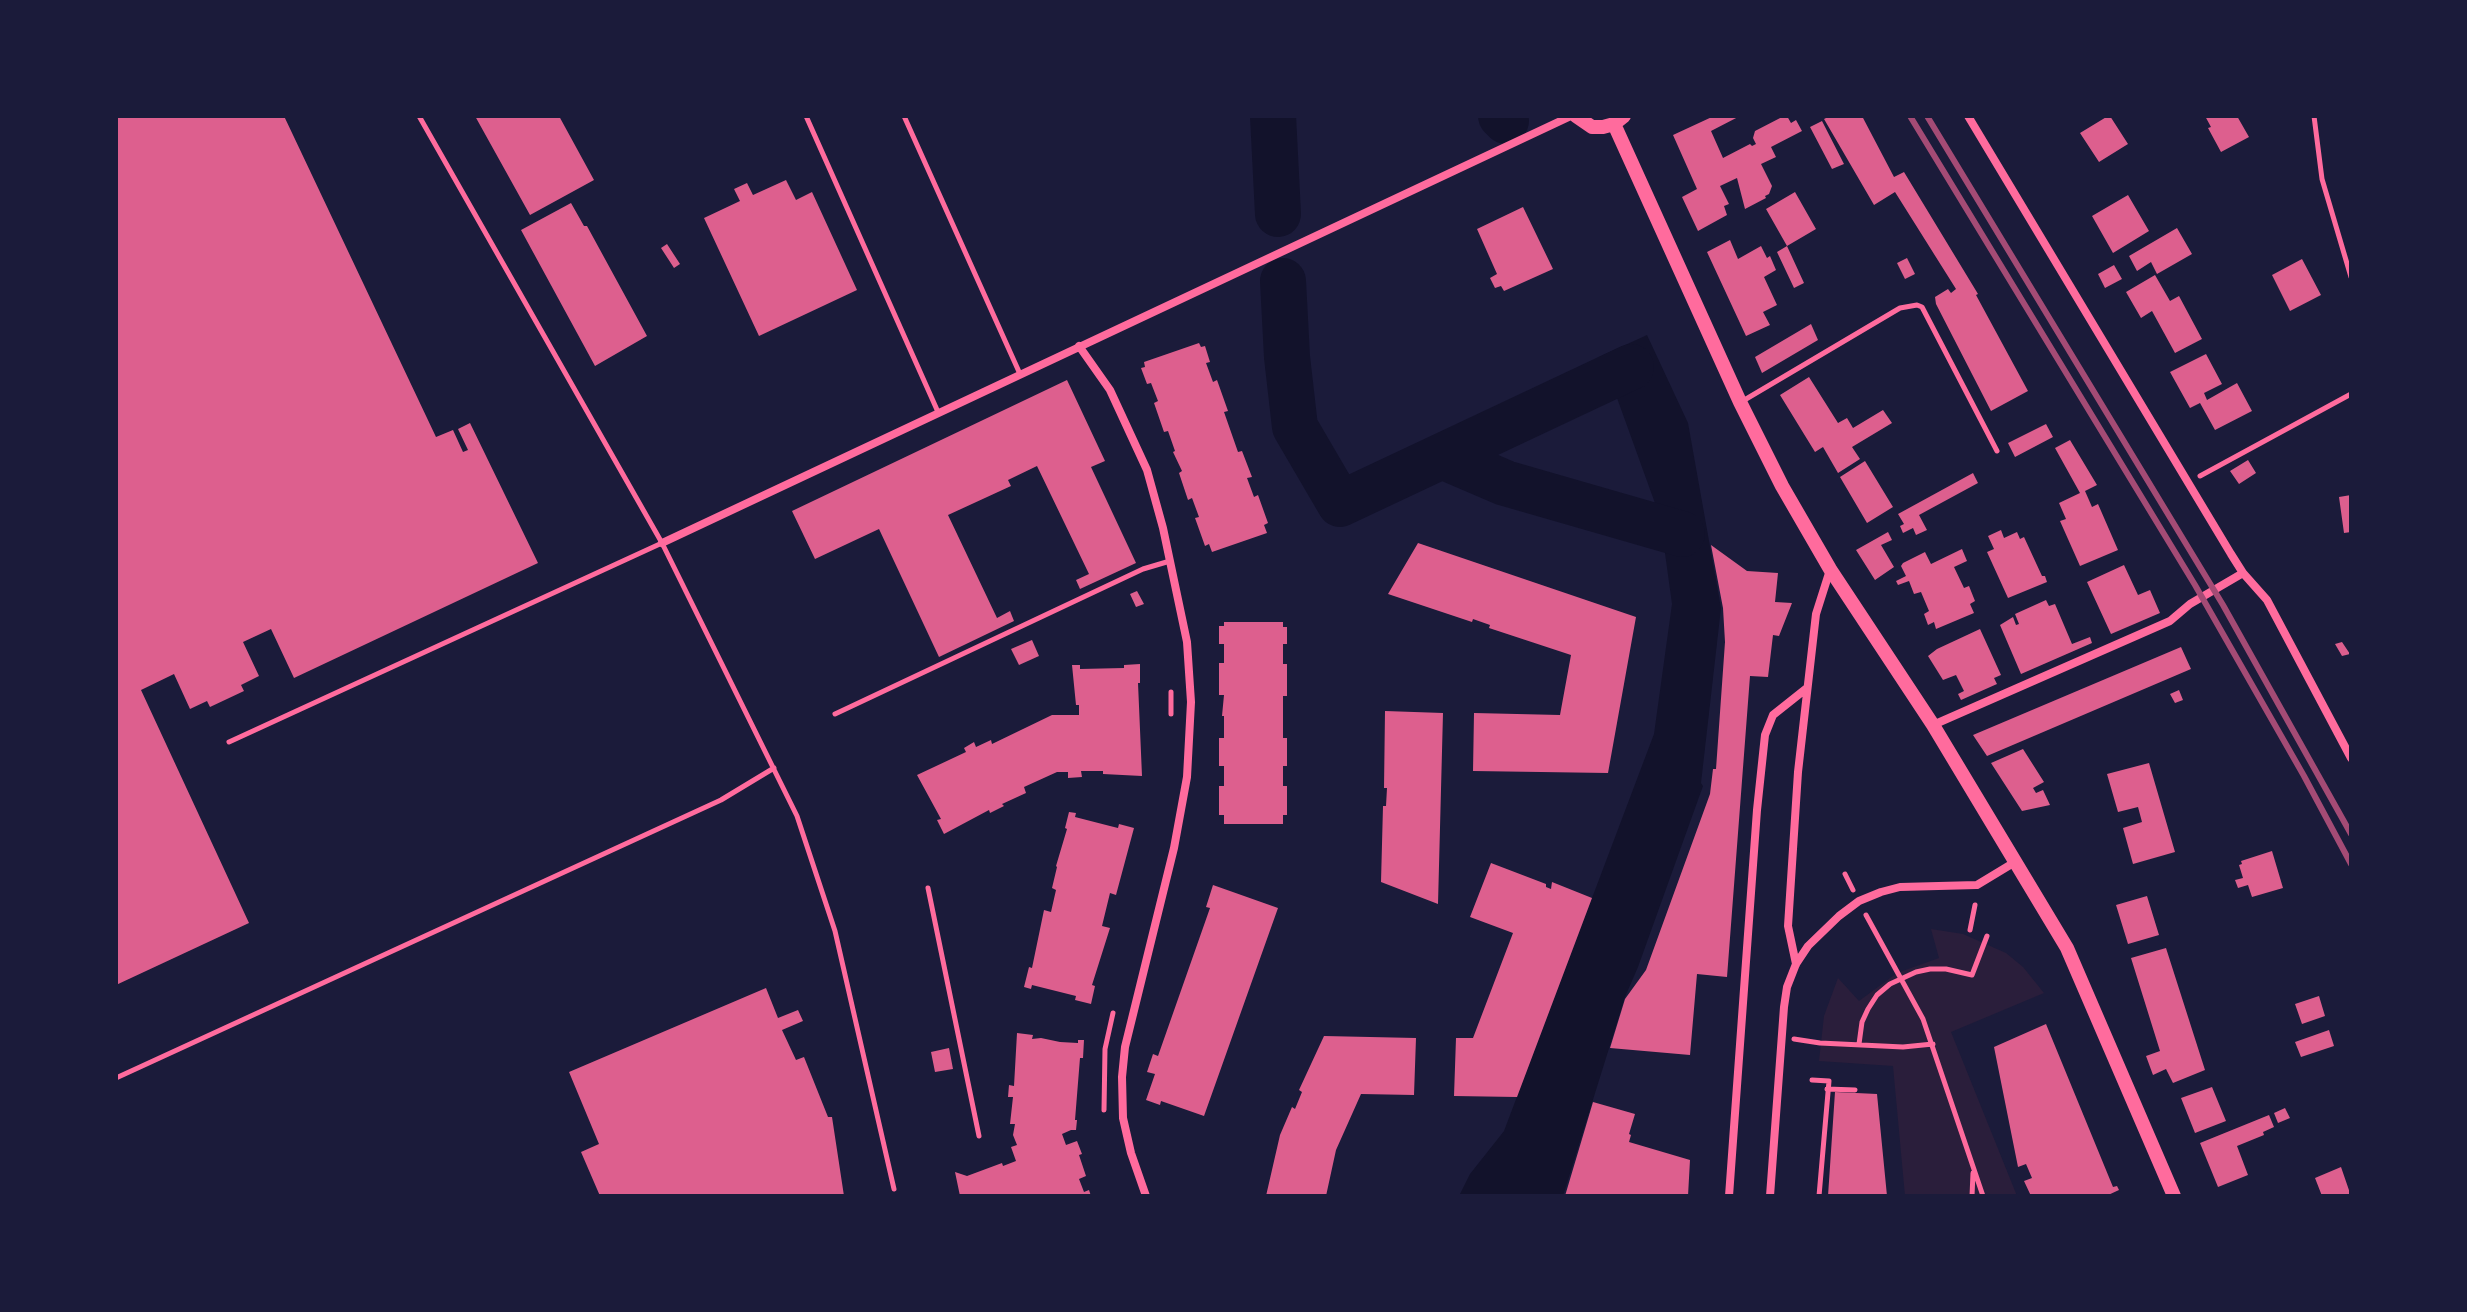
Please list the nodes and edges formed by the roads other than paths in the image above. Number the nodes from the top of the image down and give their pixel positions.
1 (419, 116) edge
2 (806, 116) edge
3 (904, 116) edge
4 (1574, 116) edge
5 (1968, 116) edge
6 (1619, 120) edge
7 (1079, 346) junction
8 (1020, 374) junction
9 (1740, 402) junction
10 (938, 412) junction
11 (1997, 451) dead end
12 (662, 543) junction
13 (1171, 561) junction
14 (1830, 569) junction
15 (2243, 573) junction
16 (1807, 688) junction
17 (835, 714) dead end
18 (1933, 725) junction
19 (229, 742) dead end
20 (2351, 758) edge
21 (774, 768) junction
22 (2015, 862) junction
23 (928, 888) dead end
24 (1796, 964) junction
25 (116, 1078) edge
26 (979, 1136) dead end
27 (894, 1189) dead end
28 (1146, 1196) edge
29 (1729, 1196) edge
30 (1770, 1196) edge
31 (2174, 1196) edge

1 - 12 lane
2 - 10 lane
3 - 8 lane
4 - 6 street
4 - 7 street
5 - 15 street
6 - 9 street
7 - 8 street
7 - 13 street
8 - 10 street
9 - 11 lane
9 - 14 street
10 - 12 street
12 - 19 lane
12 - 21 lane
13 - 17 lane
13 - 28 street
14 - 16 street
14 - 18 street
15 - 18 street
15 - 20 street
16 - 24 street
16 - 29 street
18 - 22 street
21 - 25 lane
21 - 27 lane
22 - 24 street
22 - 31 street
23 - 26 lane
24 - 30 street

